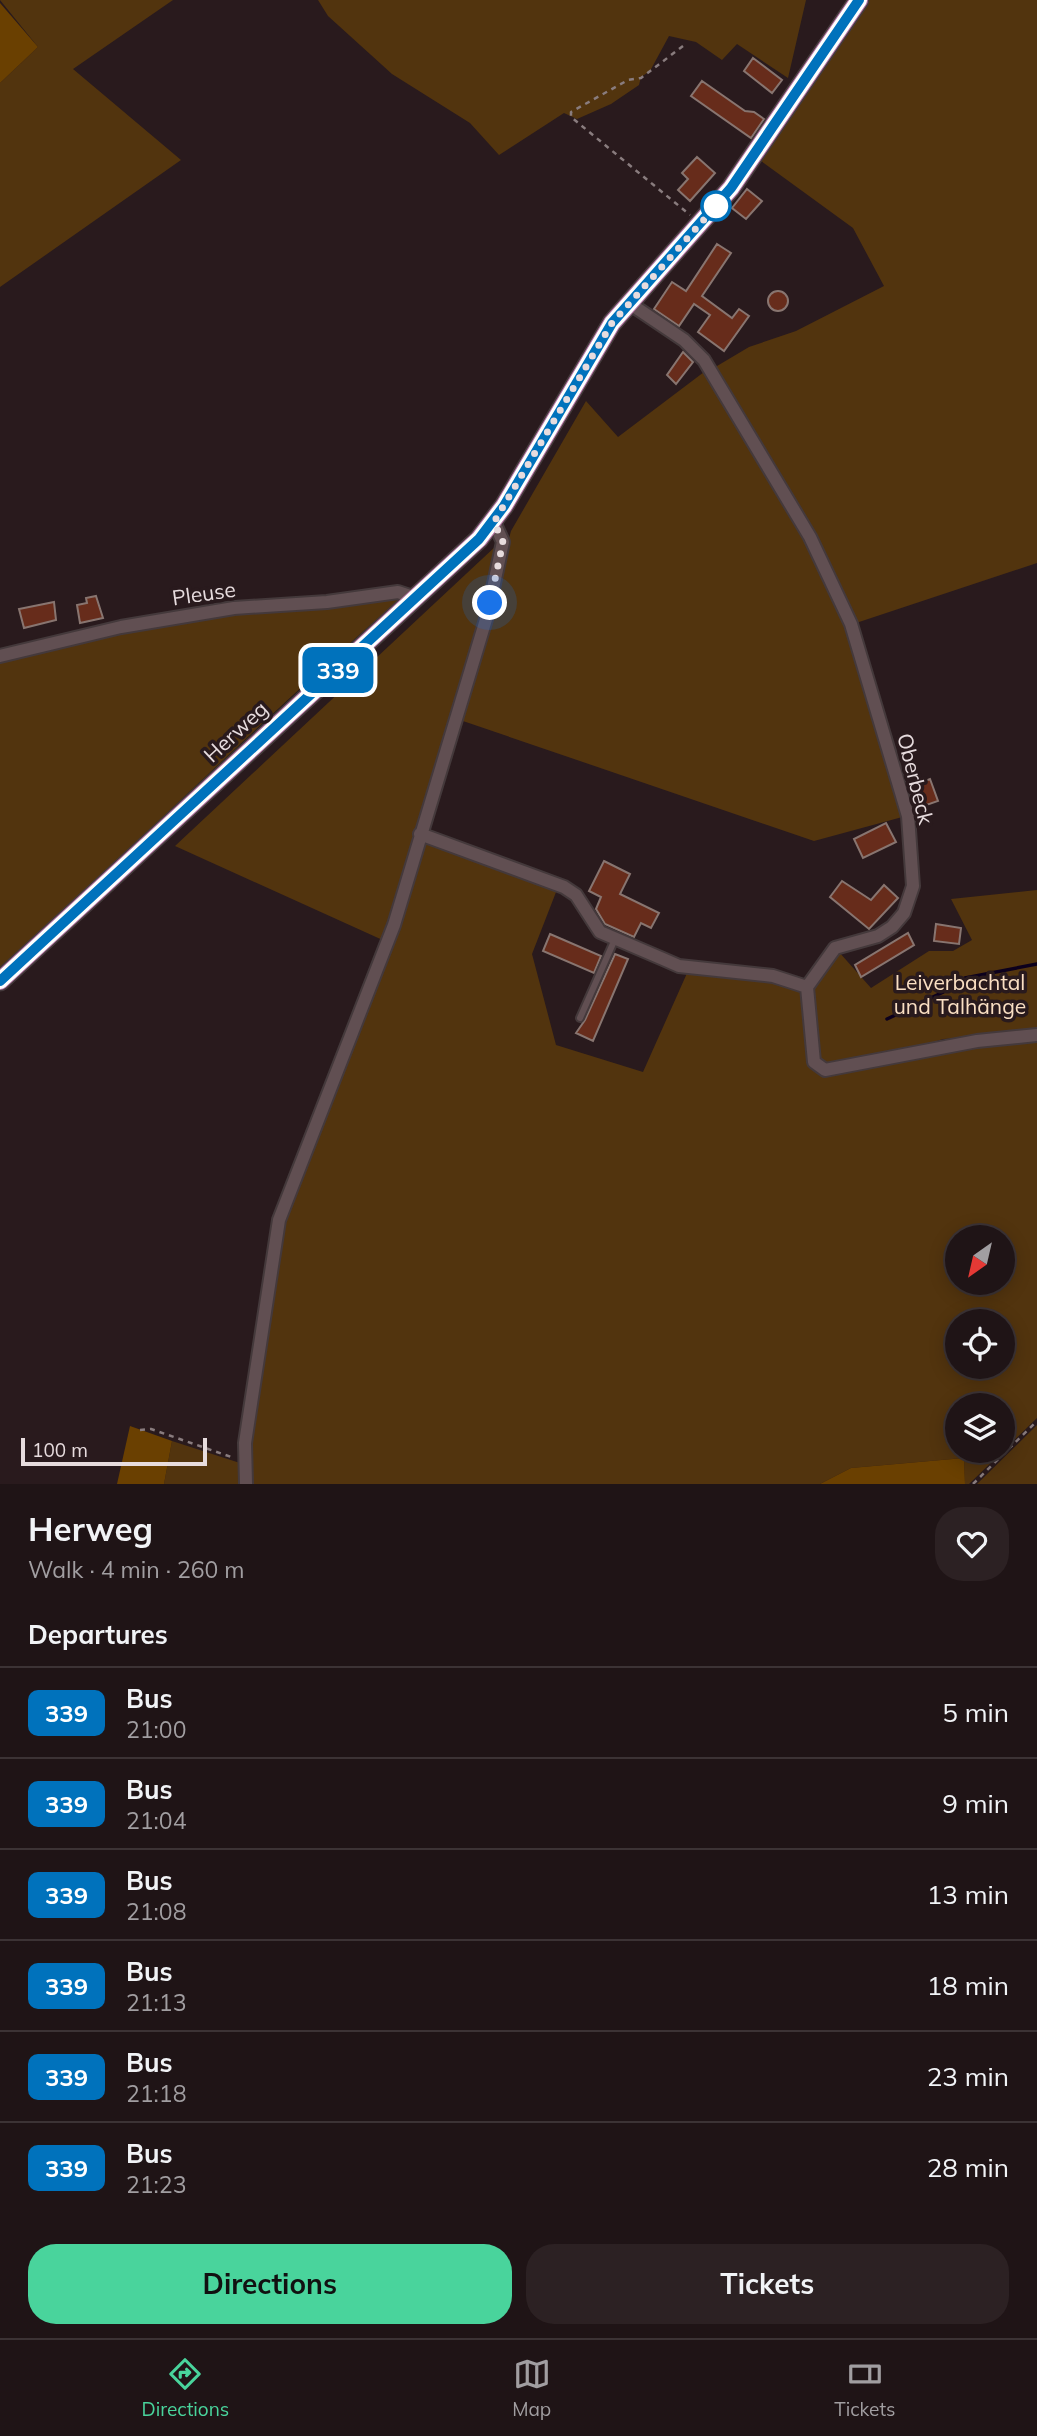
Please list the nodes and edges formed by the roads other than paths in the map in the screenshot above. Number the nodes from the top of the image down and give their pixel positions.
1 (859, 0) edge
2 (629, 303) junction
3 (494, 522) junction
4 (416, 598) junction
5 (0, 656) edge
6 (421, 834) junction
7 (615, 939) junction
8 (0, 981) edge
9 (807, 987) junction
10 (580, 1018) dead end
11 (1037, 1035) edge
12 (246, 1484) edge

1 - 2 main road, Herweg
2 - 3 main road, Herweg
2 - 9 street, Oberbeck
3 - 4 main road, Herweg
3 - 6 street
4 - 5 street, Pleuse
4 - 8 main road, Herweg
6 - 7 street
6 - 12 street
7 - 9 street
7 - 10 lane
9 - 11 street

